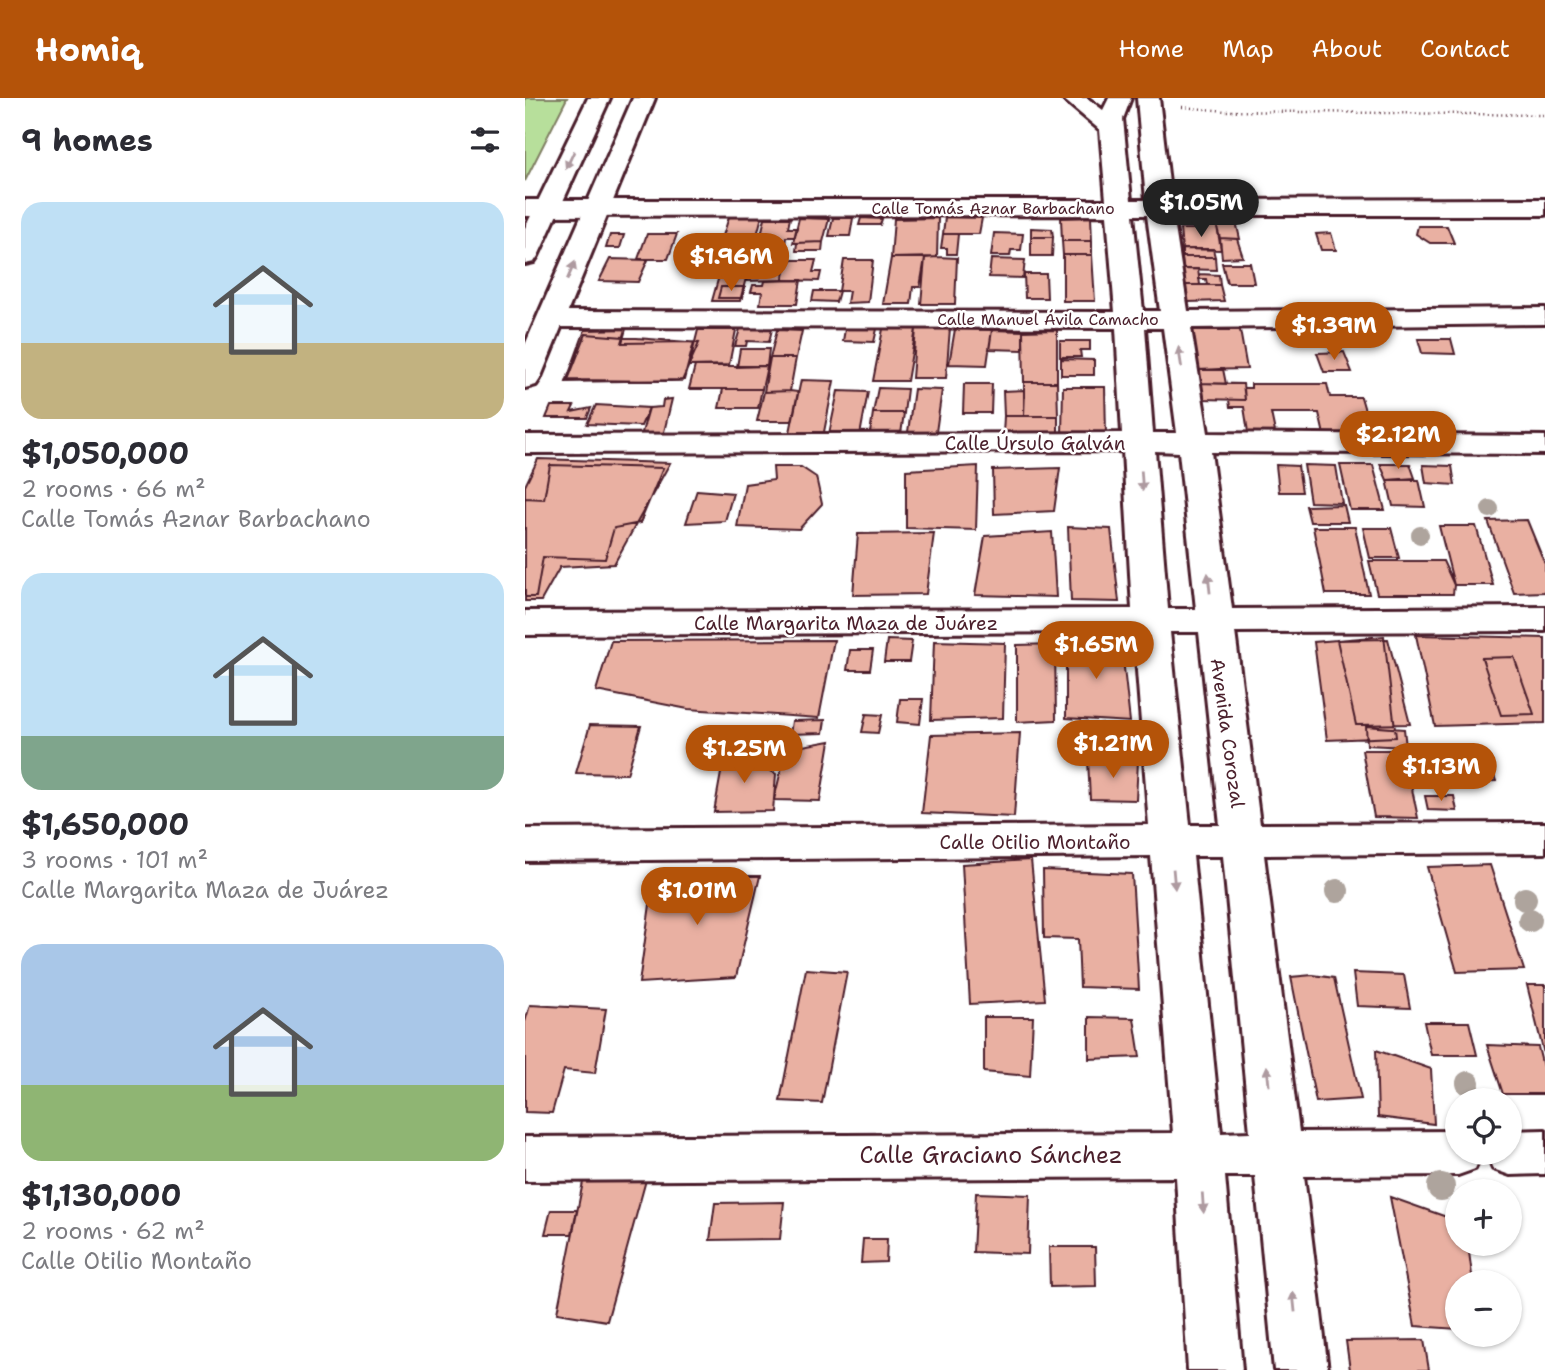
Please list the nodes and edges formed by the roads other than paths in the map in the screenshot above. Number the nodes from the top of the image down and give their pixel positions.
1 (599, 98) edge
2 (644, 98) edge
3 (1073, 98) edge
4 (1128, 103) edge
5 (1118, 207) junction
6 (1159, 207) junction
7 (1545, 207) edge
8 (536, 208) edge
9 (597, 208) junction
10 (525, 256) edge
11 (1545, 316) edge
12 (551, 319) junction
13 (1174, 319) junction
14 (1130, 320) junction
15 (525, 379) edge
16 (1140, 442) junction
17 (1193, 443) junction
18 (525, 444) edge
19 (1545, 445) edge
20 (1545, 619) edge
21 (1213, 621) junction
22 (1151, 622) junction
23 (525, 623) edge
24 (1545, 838) edge
25 (1170, 841) junction
26 (1242, 841) junction
27 (525, 845) edge
28 (1545, 1152) edge
29 (1199, 1153) junction
30 (1445, 1153) edge
31 (1522, 1153) edge
32 (1277, 1154) junction
33 (525, 1159) edge
34 (1215, 1370) edge
35 (1301, 1370) edge

1 -> 8 street
2 - 9 street
3 - 4 street
4 - 5 street
4 - 6 street, Avenida Corozal
5 - 6 street, Calle Tomás Aznar Barbachano
5 - 9 street, Calle Tomás Aznar Barbachano
5 - 14 street
6 - 7 street, Calle Tomás Aznar Barbachano
6 - 13 street, Avenida Corozal
8 - 9 street, Calle Tomás Aznar Barbachano
8 - 10 street
12 -> 9 street
11 - 13 street, Calle Manuel Ávila Camacho
12 - 14 street, Calle Manuel Ávila Camacho
12 - 15 street
13 - 14 street, Calle Manuel Ávila Camacho
17 -> 13 street, Avenida Corozal
14 - 16 street
16 - 17 street, Calle Úrsulo Galván
16 - 18 street, Calle Úrsulo Galván
16 -> 22 street
17 - 19 street, Calle Úrsulo Galván
21 -> 17 street, Avenida Corozal
20 - 21 street, Calle Margarita Maza de Juárez
21 - 22 street, Calle Margarita Maza de Juárez
21 - 26 street, Avenida Corozal
22 - 23 street, Calle Margarita Maza de Juárez
22 - 25 street
24 - 26 street, Calle Otilio Montaño
25 - 26 street, Calle Otilio Montaño
25 - 27 street, Calle Otilio Montaño
25 -> 29 street
32 -> 26 street, Avenida Corozal
28 - 31 street
29 - 32 street, Calle Graciano Sánchez
29 - 33 street, Calle Graciano Sánchez
29 -> 34 street
30 - 32 street, Calle Graciano Sánchez
35 -> 32 street, Avenida Corozal

